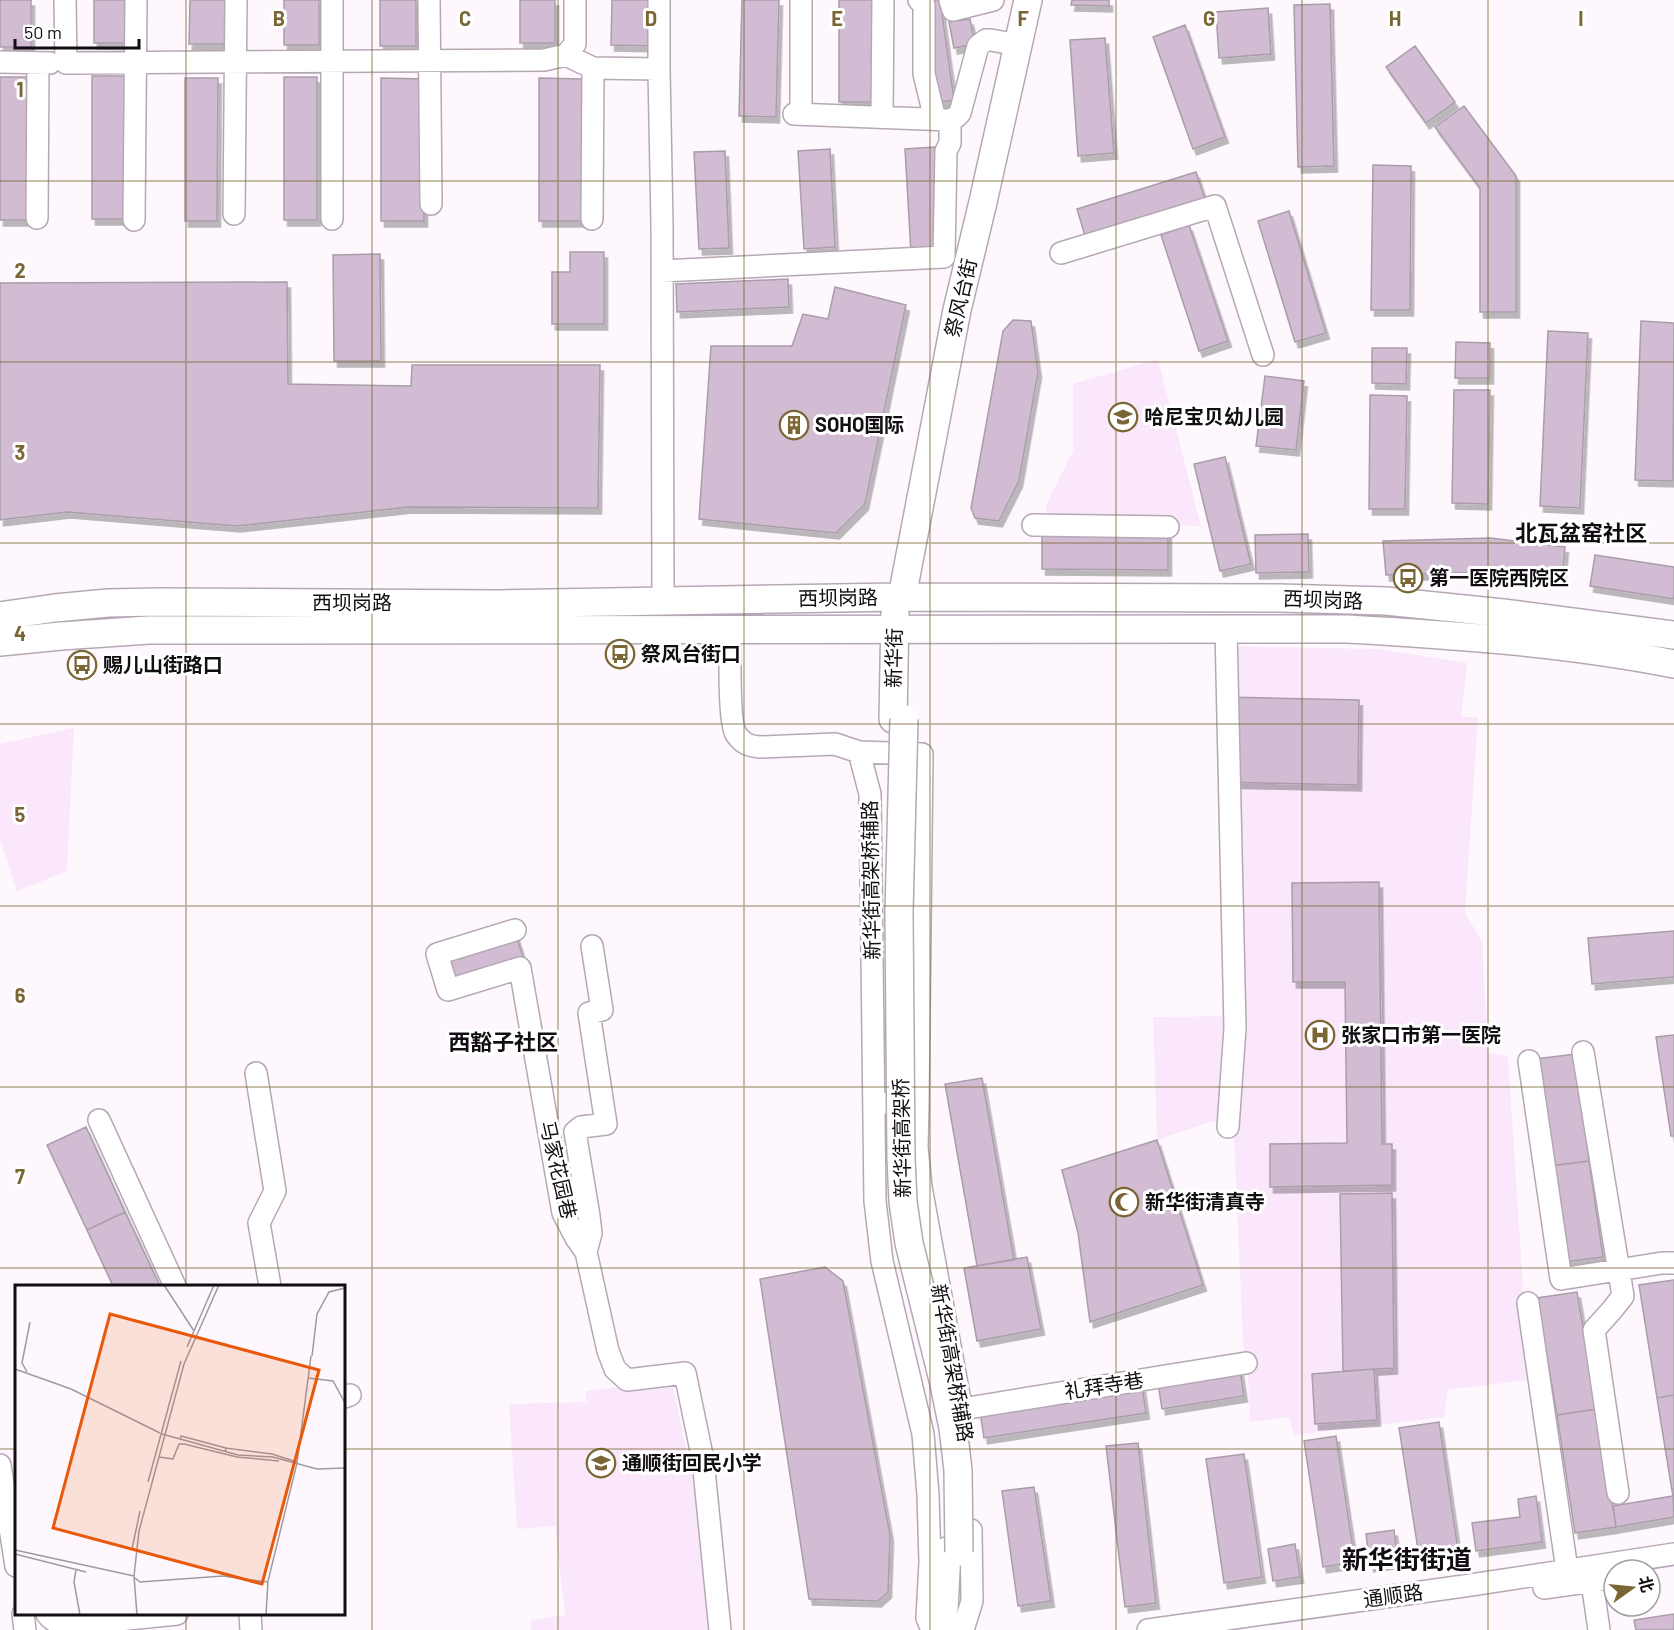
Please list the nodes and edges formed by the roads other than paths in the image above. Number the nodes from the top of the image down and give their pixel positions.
1 (64, 0) edge
2 (136, 0) edge
3 (236, 0) edge
4 (332, 0) edge
5 (429, 0) edge
6 (575, 0) edge
7 (659, 0) edge
8 (801, 0) edge
9 (883, 0) edge
10 (919, 0) edge
11 (950, 0) edge
12 (993, 0) edge
13 (1027, 4) edge
14 (1018, 45) junction
15 (566, 55) junction
16 (332, 61) junction
17 (429, 61) junction
18 (0, 62) edge
19 (236, 62) junction
20 (39, 63) junction
21 (66, 63) junction
22 (135, 63) junction
23 (593, 68) junction
24 (659, 69) junction
25 (882, 117) junction
26 (943, 119) junction
27 (431, 204) dead end
28 (234, 214) dead end
29 (37, 218) dead end
30 (332, 219) dead end
31 (592, 219) dead end
32 (134, 220) dead end
33 (1060, 253) dead end
34 (662, 272) junction
35 (1263, 355) dead end
36 (1033, 525) dead end
37 (1168, 527) dead end
38 (901, 597) junction
39 (663, 601) junction
40 (0, 616) edge
41 (1226, 628) junction
42 (720, 630) junction
43 (900, 630) junction
44 (1674, 635) edge
45 (0, 642) edge
46 (1674, 664) edge
47 (898, 719) joint
48 (859, 752) junction
49 (515, 930) dead end
50 (592, 946) dead end
51 (1583, 1052) dead end
52 (1528, 1061) dead end
53 (256, 1073) dead end
54 (875, 1103) junction
55 (918, 1104) junction
56 (99, 1120) dead end
57 (1228, 1127) dead end
58 (586, 1252) junction
59 (1674, 1263) edge
60 (1619, 1270) junction
61 (174, 1285) edge
62 (270, 1285) edge
63 (1528, 1303) dead end
64 (1246, 1363) dead end
65 (962, 1409) junction
66 (0, 1465) edge
67 (1618, 1493) dead end
68 (953, 1551) junction
69 (1674, 1554) edge
70 (15, 1560) edge
71 (1567, 1570) junction
72 (1590, 1574) junction
73 (1602, 1576) edge
74 (23, 1615) edge
75 (48, 1615) edge
76 (167, 1615) edge
77 (177, 1615) edge
78 (250, 1615) edge
79 (25, 1630) edge
80 (184, 1630) edge
81 (251, 1630) edge
82 (720, 1630) edge
83 (932, 1630) edge
84 (943, 1630) edge
85 (956, 1630) edge
86 (963, 1630) edge
87 (1148, 1630) edge
88 (1244, 1630) edge
89 (1599, 1630) edge

1 - 21 street
2 - 22 street
3 - 19 street
4 - 16 street
5 - 17 street
6 - 15 street
7 - 24 street
8 - 25 street
9 - 25 street
10 - 26 street
11 - 12 street
12 - 13 street
13 - 14 main road, 祭风台街
14 - 26 street
14 - 38 main road, 祭风台街
15 - 17 street
15 - 23 street
16 - 17 street
16 - 19 street
16 - 30 street
17 - 27 street
18 - 20 street
19 - 22 street
19 - 28 street
20 - 21 street
20 - 29 street
21 - 22 street
22 - 32 street
23 - 24 street
23 - 31 street
24 - 34 street
25 - 26 street
26 - 34 street
33 - 35 street
34 - 39 street
36 - 37 street
38 - 39 main road, 西坝岗路
38 - 43 main road, 新华街
38 - 44 main road, 西坝岗路
39 - 40 main road, 西坝岗路
41 - 43 main road, 西坝岗路
41 - 46 main road, 西坝岗路
41 - 57 street
42 - 43 main road, 西坝岗路
42 - 45 main road, 西坝岗路
42 - 48 street
43 - 47 main road, 新华街
47 - 68 main road, 新华街高架桥, bridge
48 - 54 street, 新华街高架桥辅路
48 - 55 street, 新华街高架桥辅路
49 - 58 street, 马家花园巷
50 - 58 street
51 - 60 street
52 - 60 street
53 - 62 street
54 - 55 street
54 - 83 street, 新华街高架桥辅路
55 - 65 street, 新华街高架桥辅路
56 - 61 street
58 - 82 street, 马家花园巷
59 - 60 street
60 - 67 street
63 - 71 street
64 - 65 street, 礼拜寺巷
65 - 86 street, 新华街高架桥辅路
66 - 70 street
68 - 84 main road
68 - 85 main road
69 - 72 street, 通顺路
71 - 72 street, 通顺路
71 - 87 street, 通顺路
72 - 73 street, 通顺路
72 - 88 street, 通顺路
72 - 89 street
74 - 79 street
75 - 76 street
77 - 80 street
78 - 81 street

